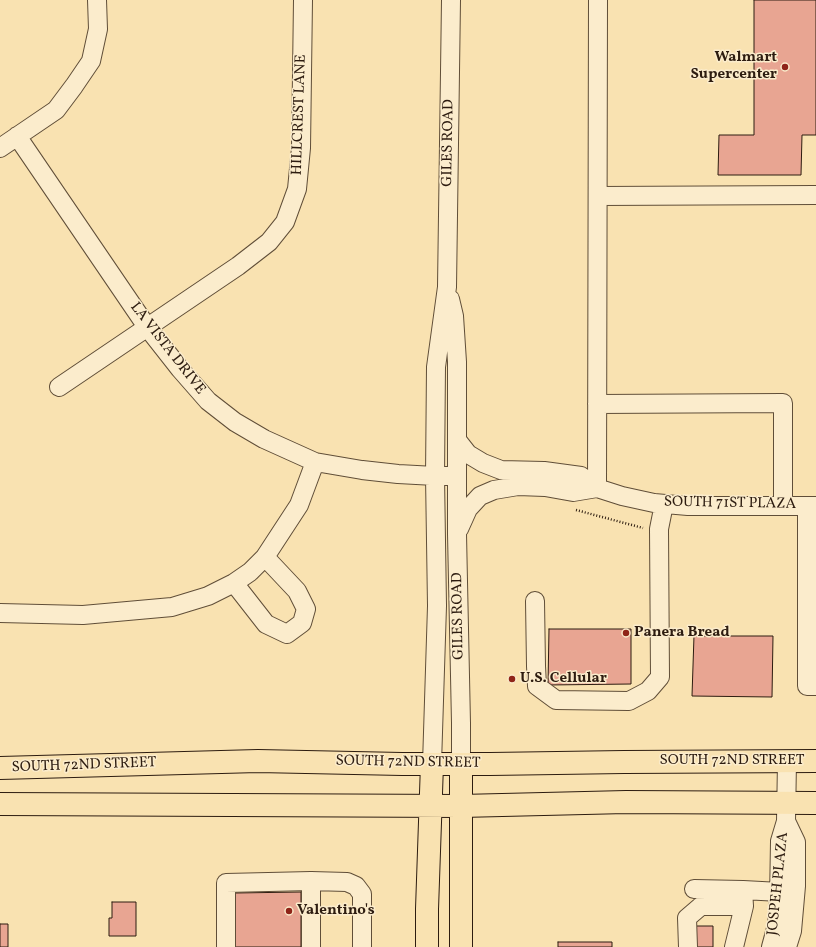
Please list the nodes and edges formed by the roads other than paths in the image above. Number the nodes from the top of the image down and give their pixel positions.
1 (98, 0) edge
2 (303, 0) edge
3 (451, 0) edge
4 (598, 0) edge
5 (17, 136) junction
6 (0, 148) edge
7 (598, 196) junction
8 (816, 196) edge
9 (447, 287) junction
10 (147, 327) junction
11 (59, 386) dead end
12 (597, 404) junction
13 (457, 440) junction
14 (315, 462) junction
15 (435, 476) junction
16 (457, 476) junction
17 (597, 488) junction
18 (664, 504) junction
19 (783, 506) junction
20 (812, 506) edge
21 (457, 534) junction
22 (265, 557) junction
23 (812, 575) edge
24 (234, 583) junction
25 (535, 601) dead end
26 (0, 613) edge
27 (816, 686) edge
28 (787, 761) junction
29 (816, 761) edge
30 (432, 764) junction
31 (461, 764) junction
32 (0, 768) edge
33 (816, 803) edge
34 (0, 804) edge
35 (430, 806) junction
36 (461, 806) junction
37 (786, 812) junction
38 (311, 881) junction
39 (694, 889) dead end
40 (780, 892) junction
41 (744, 898) junction
42 (226, 947) edge
43 (311, 947) edge
44 (362, 947) edge
45 (427, 947) edge
46 (461, 947) edge
47 (688, 947) edge
48 (734, 947) edge
49 (771, 947) edge
50 (787, 947) edge

1 - 5 street
2 - 10 street, HILLCREST LANE
3 - 9 street, GILES ROAD
4 - 7 street
5 - 6 street
5 - 10 street, LA VISTA DRIVE
7 - 8 street
7 - 12 street
9 - 13 street, GILES ROAD
9 - 15 street, GILES ROAD
10 - 11 street, HILLCREST LANE
10 - 14 street, LA VISTA DRIVE
12 - 17 street
12 - 19 street
13 - 16 street, GILES ROAD
13 - 17 street, SOUTH 71ST PLAZA
14 - 15 street, LA VISTA DRIVE
14 - 22 street
15 - 16 street, LA VISTA DRIVE
15 - 30 street, GILES ROAD
16 - 21 street, GILES ROAD
17 - 18 street, SOUTH 71ST PLAZA
17 - 21 street, SOUTH 71ST PLAZA
18 - 19 street, SOUTH 71ST PLAZA
18 - 25 street
19 - 20 street, SOUTH 71ST PLAZA
20 - 23 street
21 - 31 street, GILES ROAD
22 - 24 street
22 - 24 street
23 - 27 street
24 - 26 street
28 - 29 main road, SOUTH 72ND STREET
28 - 31 main road, SOUTH 72ND STREET
28 - 37 street, JOSPEH PLAZA
30 - 31 main road, SOUTH 72ND STREET
30 - 32 main road, SOUTH 72ND STREET
30 - 35 main road, GILES ROAD
31 - 36 main road, GILES ROAD
33 - 37 main road
34 - 35 main road
35 - 36 main road
35 - 45 main road, GILES ROAD
36 - 37 main road
36 - 46 main road, GILES ROAD
37 - 40 street, JOSPEH PLAZA
37 - 50 street, JOSPEH PLAZA
38 - 42 street
38 - 43 street
38 - 44 street
39 - 41 street
40 - 41 street
40 - 49 street, JOSPEH PLAZA
41 - 47 street
41 - 48 street

